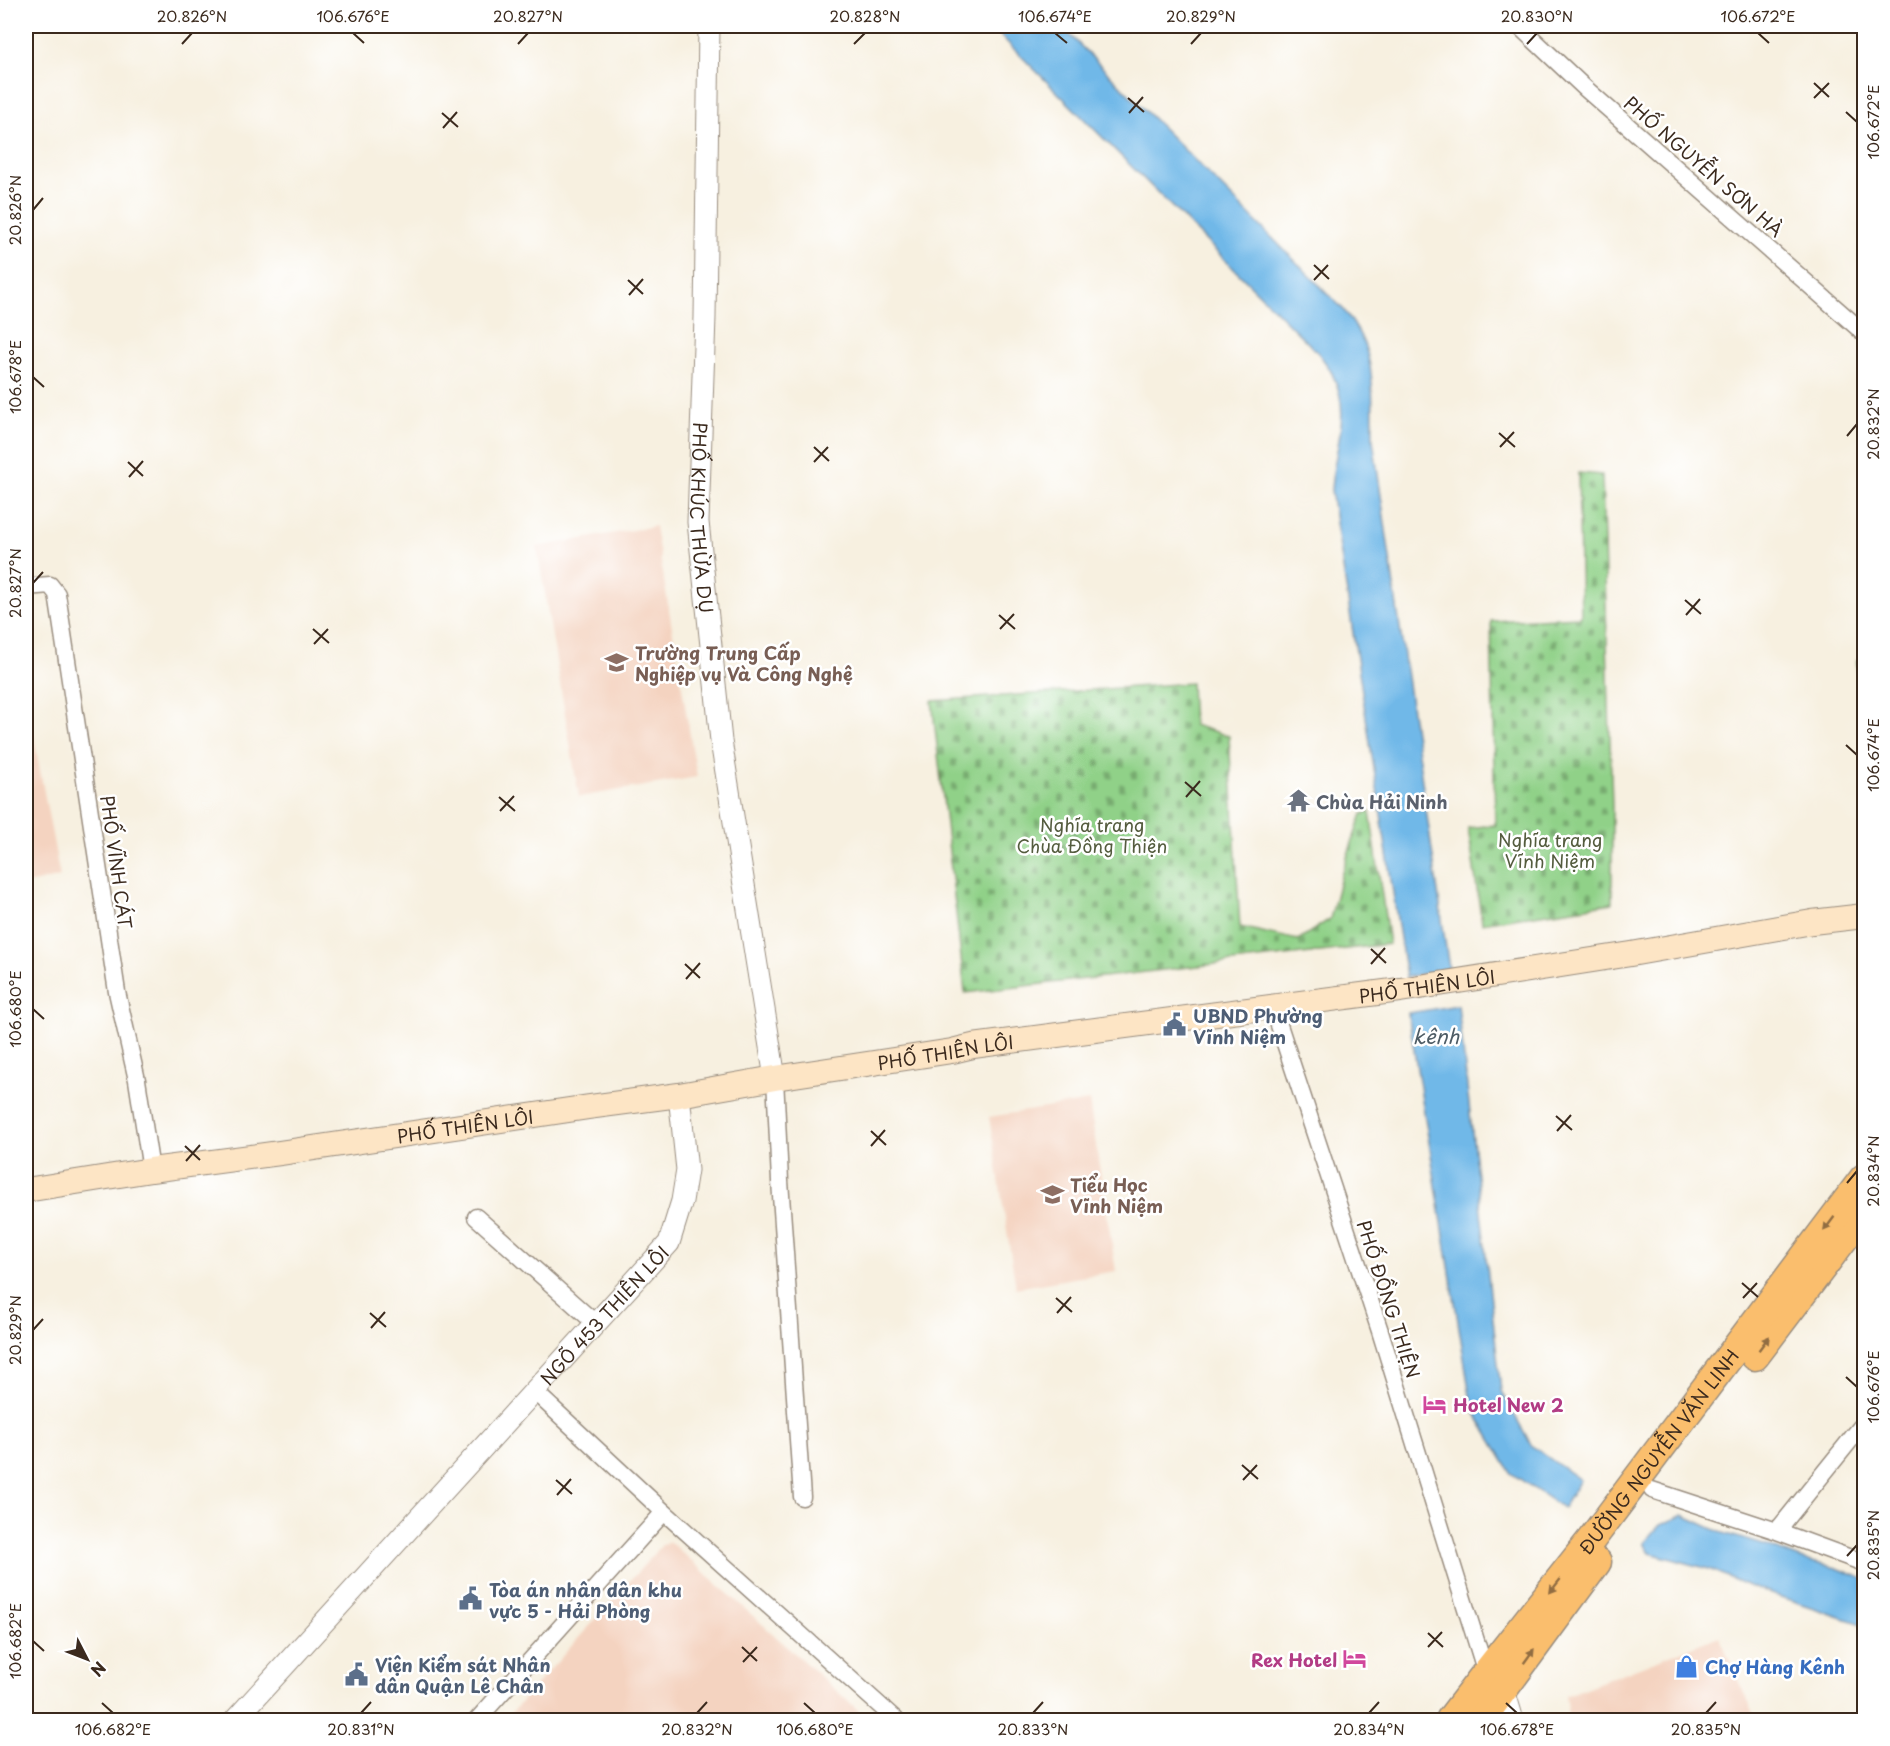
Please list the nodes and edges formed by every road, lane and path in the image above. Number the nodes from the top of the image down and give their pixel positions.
1 (709, 26) edge
2 (1519, 26) edge
3 (1864, 333) edge
4 (26, 587) edge
5 (1864, 916) edge
6 (1273, 1007) junction
7 (775, 1078) junction
8 (679, 1095) junction
9 (151, 1170) junction
10 (1864, 1178) edge
11 (26, 1190) edge
12 (1864, 1212) edge
13 (476, 1217) dead end
14 (595, 1323) junction
15 (534, 1391) junction
16 (1864, 1423) edge
17 (1641, 1490) junction
18 (802, 1497) dead end
19 (664, 1512) junction
20 (1777, 1531) junction
21 (1864, 1563) edge
22 (1495, 1682) junction
23 (235, 1720) edge
24 (477, 1720) edge
25 (896, 1720) edge
26 (1450, 1720) edge
27 (1481, 1720) edge
28 (1513, 1720) edge

1 - 7 street, PHỐ KHÚC THỪA DỤ
2 - 3 street, PHỐ NGUYỄN SƠN HÀ
4 - 9 street, PHỐ VĨNH CÁT
5 - 6 main road, PHỐ THIÊN LÔI
6 - 7 main road, PHỐ THIÊN LÔI
6 - 22 street, PHỐ ĐỒNG THIỆN
7 - 8 main road, PHỐ THIÊN LÔI
7 - 18 street
8 - 9 main road, PHỐ THIÊN LÔI
8 - 14 street, NGÕ 453 THIÊN LÔI
9 - 11 main road, PHỐ THIÊN LÔI
10 -> 17 highway, ĐƯỜNG NGUYỄN VĂN LINH
17 -> 12 highway, ĐƯỜNG NGUYỄN VĂN LINH
13 - 14 street
14 - 15 street, NGÕ 453 THIÊN LÔI
15 - 19 street
15 - 23 street, NGÕ 453 THIÊN LÔI
16 - 20 street
17 - 20 street
17 - 22 highway, ĐƯỜNG NGUYỄN VĂN LINH
19 - 24 street
19 - 25 street
20 - 21 street
22 - 26 highway, ĐƯỜNG NGUYỄN VĂN LINH
22 - 27 highway, ĐƯỜNG NGUYỄN VĂN LINH
22 - 28 street

